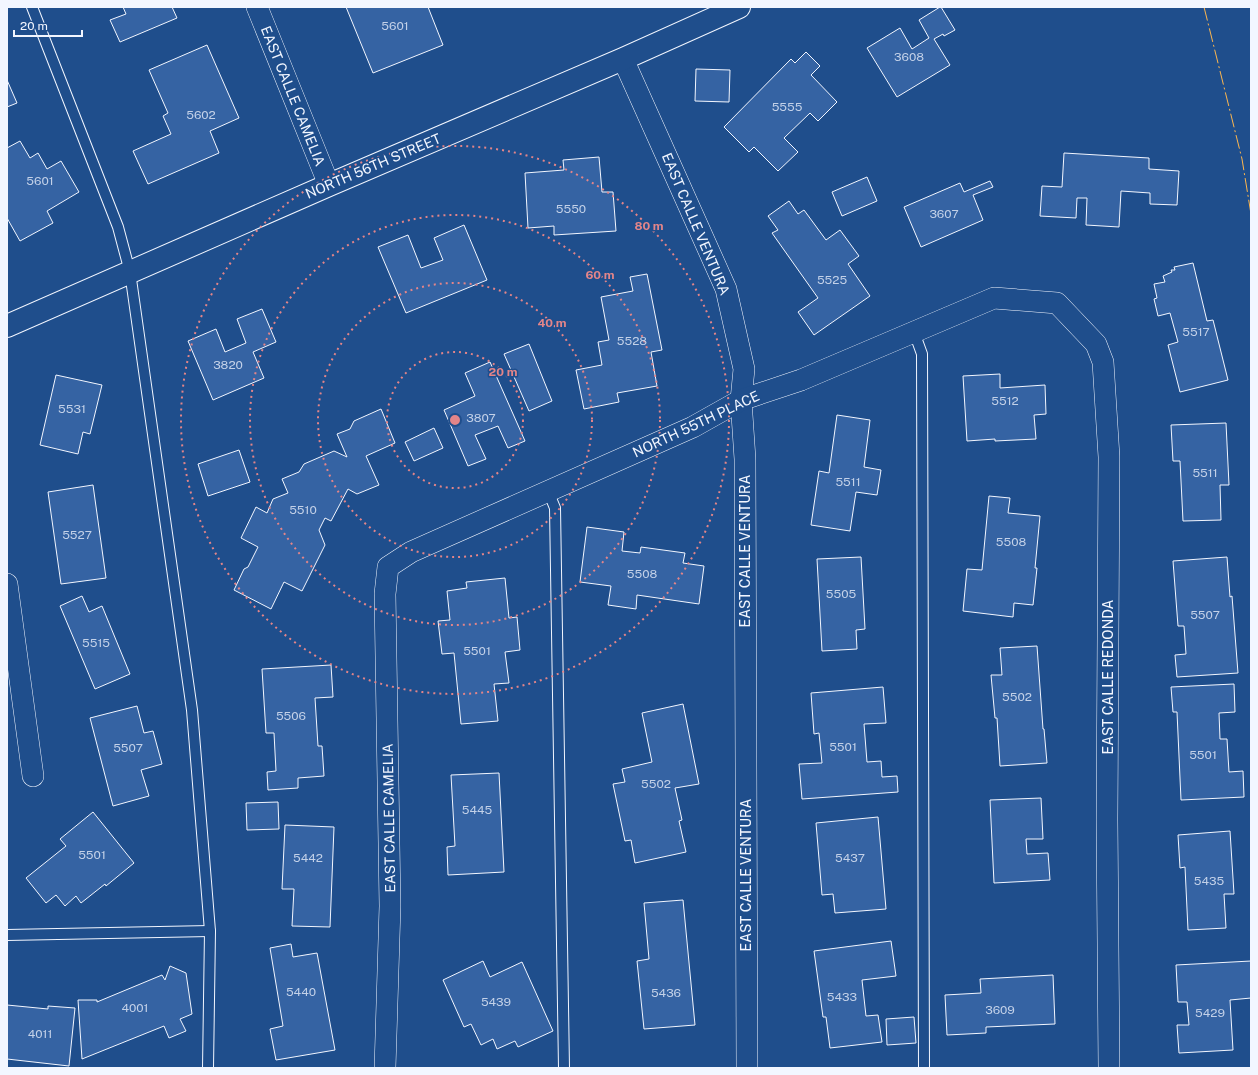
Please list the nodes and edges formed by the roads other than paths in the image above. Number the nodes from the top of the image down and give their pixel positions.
1 (32, 7) edge
2 (257, 7) edge
3 (739, 7) edge
4 (623, 59) junction
5 (329, 185) junction
6 (130, 272) junction
7 (1057, 303) joint
8 (7, 326) edge
9 (914, 332) junction
10 (741, 400) junction
11 (548, 491) junction
12 (388, 567) joint
13 (7, 584) edge
14 (33, 776) dead end
15 (210, 931) junction
16 (7, 935) edge
17 (208, 1068) edge
18 (385, 1068) edge
19 (564, 1068) edge
20 (747, 1068) edge
21 (924, 1068) edge
22 (1109, 1068) edge

1 - 6 lane
2 - 5 street, EAST CALLE CAMELIA
3 - 4 main road, NORTH 56TH STREET
4 - 5 main road, NORTH 56TH STREET
4 - 10 street, EAST CALLE VENTURA
5 - 6 main road, NORTH 56TH STREET
6 - 8 main road, NORTH 56TH STREET
6 - 15 lane
7 - 9 street, NORTH 55TH PLACE
7 - 22 street, EAST CALLE REDONDA
9 - 10 street, NORTH 55TH PLACE
9 - 21 lane
10 - 11 street, NORTH 55TH PLACE
10 - 20 street, EAST CALLE VENTURA
11 - 12 street, NORTH 55TH PLACE
11 - 19 lane
12 - 18 street, EAST CALLE CAMELIA
13 - 14 street
15 - 16 lane
15 - 17 lane

